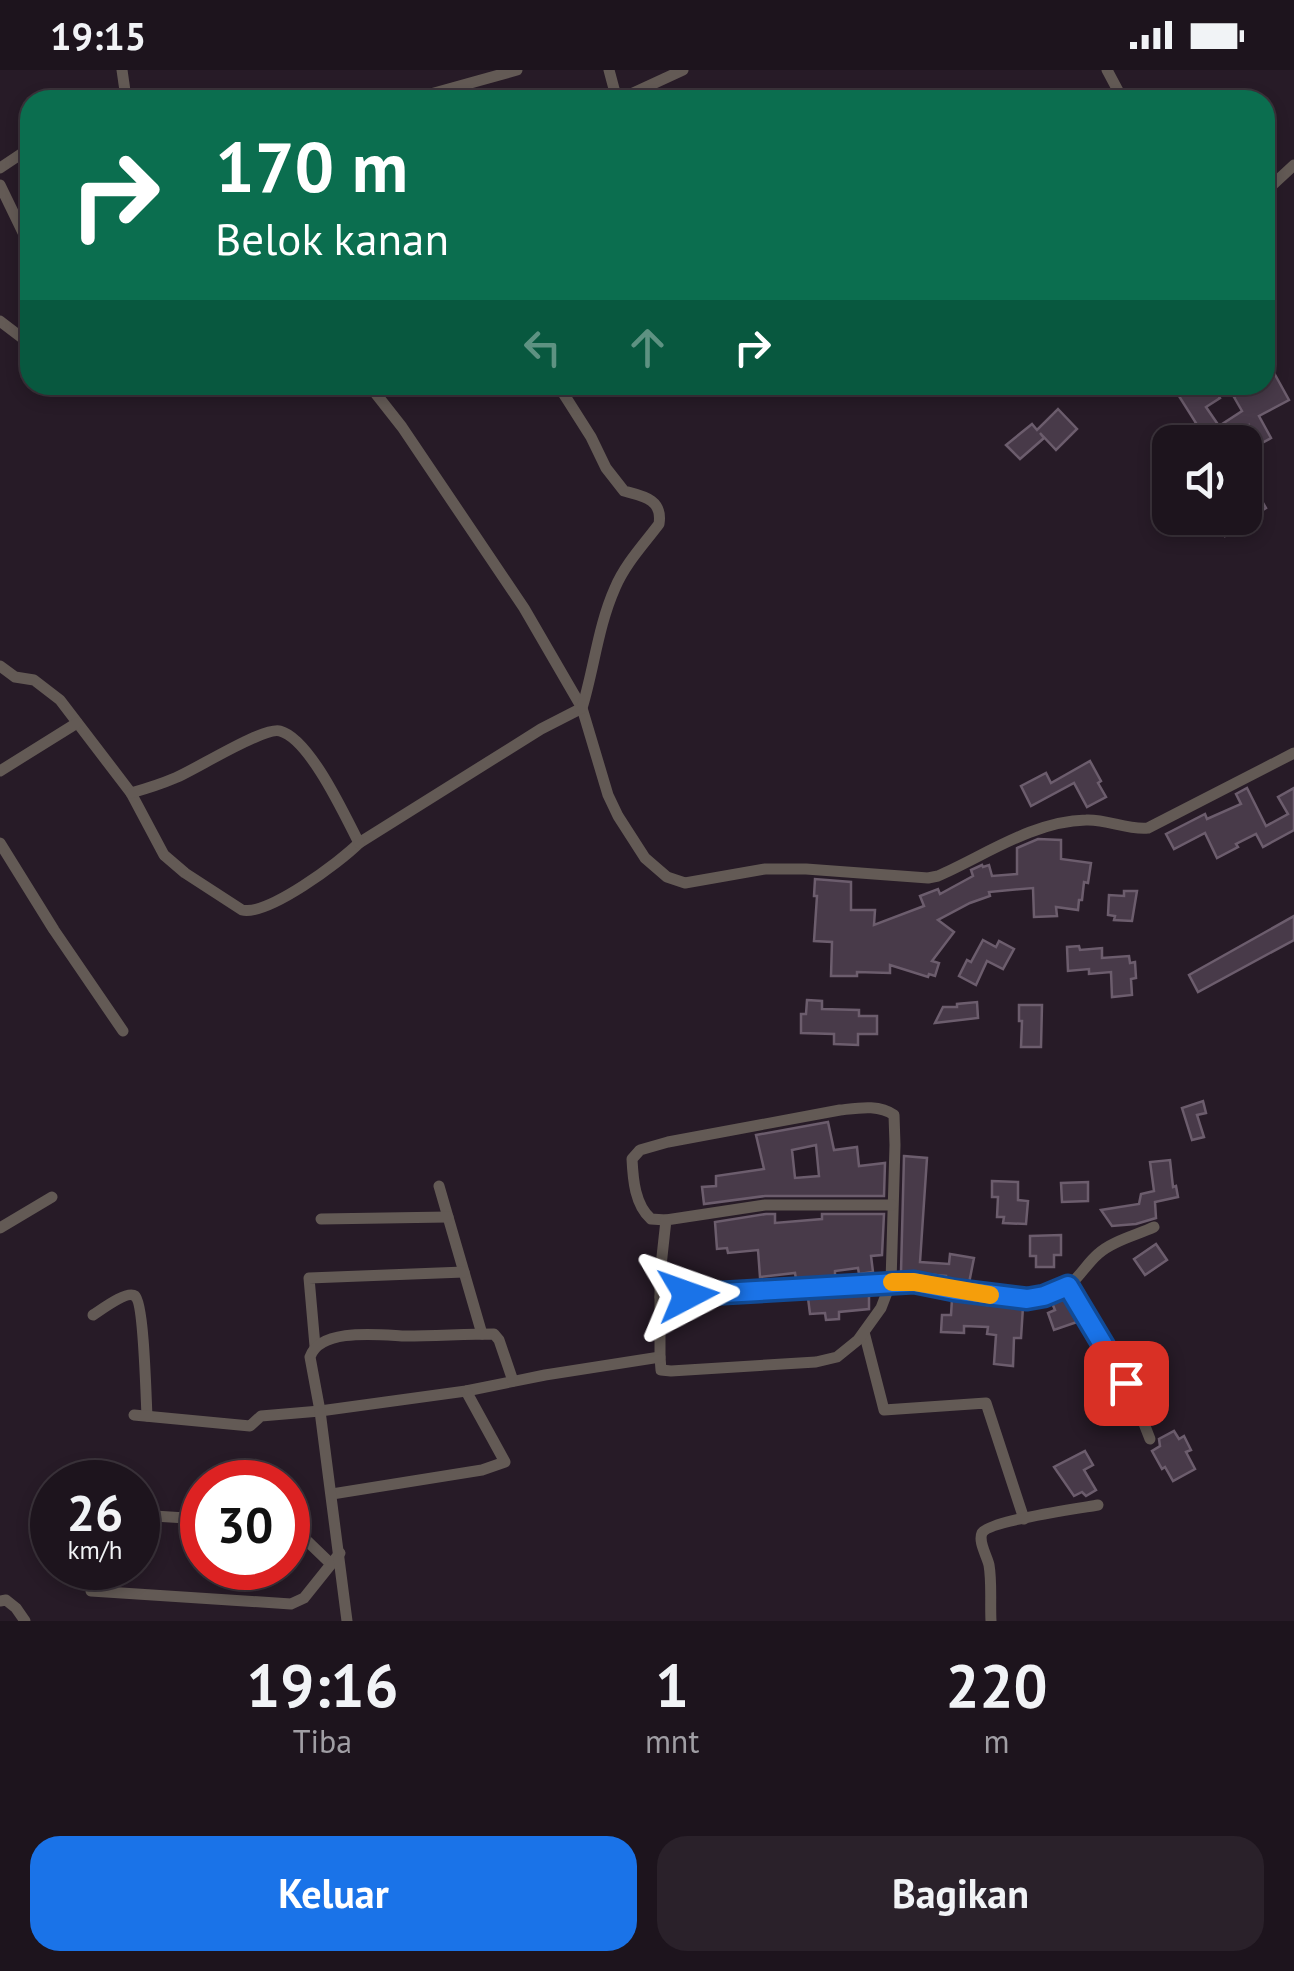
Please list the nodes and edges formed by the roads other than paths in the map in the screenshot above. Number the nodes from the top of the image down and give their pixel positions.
1 (517, 70) edge
2 (683, 70) edge
3 (445, 90) edge
4 (639, 90) edge
5 (1294, 165) edge
6 (1275, 183) edge
7 (0, 185) edge
8 (20, 227) edge
9 (0, 321) edge
10 (20, 336) edge
11 (376, 395) edge
12 (564, 395) edge
13 (0, 666) edge
14 (582, 708) junction
15 (77, 723) junction
16 (1294, 753) edge
17 (0, 771) edge
18 (130, 793) junction
19 (360, 843) junction
20 (0, 844) edge
21 (123, 1032) dead end
22 (439, 1186) dead end
23 (52, 1197) dead end
24 (892, 1205) junction
25 (448, 1217) junction
26 (321, 1219) dead end
27 (666, 1220) junction
28 (1154, 1227) dead end
29 (0, 1228) edge
30 (464, 1272) junction
31 (891, 1282) junction
32 (1068, 1286) junction
33 (660, 1297) junction
34 (92, 1315) dead end
35 (864, 1332) junction
36 (482, 1334) junction
37 (314, 1346) junction
38 (660, 1357) junction
39 (512, 1381) junction
40 (466, 1391) junction
41 (320, 1410) junction
42 (1150, 1440) dead end
43 (332, 1494) junction
44 (1098, 1505) dead end
45 (1024, 1519) junction
46 (310, 1542) edge
47 (335, 1558) junction
48 (91, 1591) dead end
49 (0, 1601) edge
50 (26, 1621) edge
51 (347, 1621) edge
52 (991, 1621) edge

1 - 3 street
2 - 4 street
5 - 6 street
7 - 8 street
9 - 10 street
11 - 14 street
12 - 14 street
13 - 15 street
14 - 16 street
14 - 19 street
15 - 17 street
15 - 18 street
18 - 19 street
18 - 19 street
20 - 21 street
22 - 25 street
23 - 29 street
24 - 27 street
24 - 27 street
24 - 31 street
25 - 26 street
25 - 30 street
27 - 33 street
28 - 32 street
30 - 36 street
30 - 37 street
31 - 32 street
31 - 33 street
31 - 35 street
32 - 42 street
33 - 38 street
34 - 41 street
35 - 38 street
35 - 45 street
36 - 37 street
36 - 39 street
37 - 41 street
38 - 39 street
39 - 40 street
40 - 41 street
40 - 43 street
41 - 43 street
43 - 47 street
44 - 45 street
45 - 52 street
46 - 47 street
47 - 48 street
47 - 51 street
49 - 50 street

